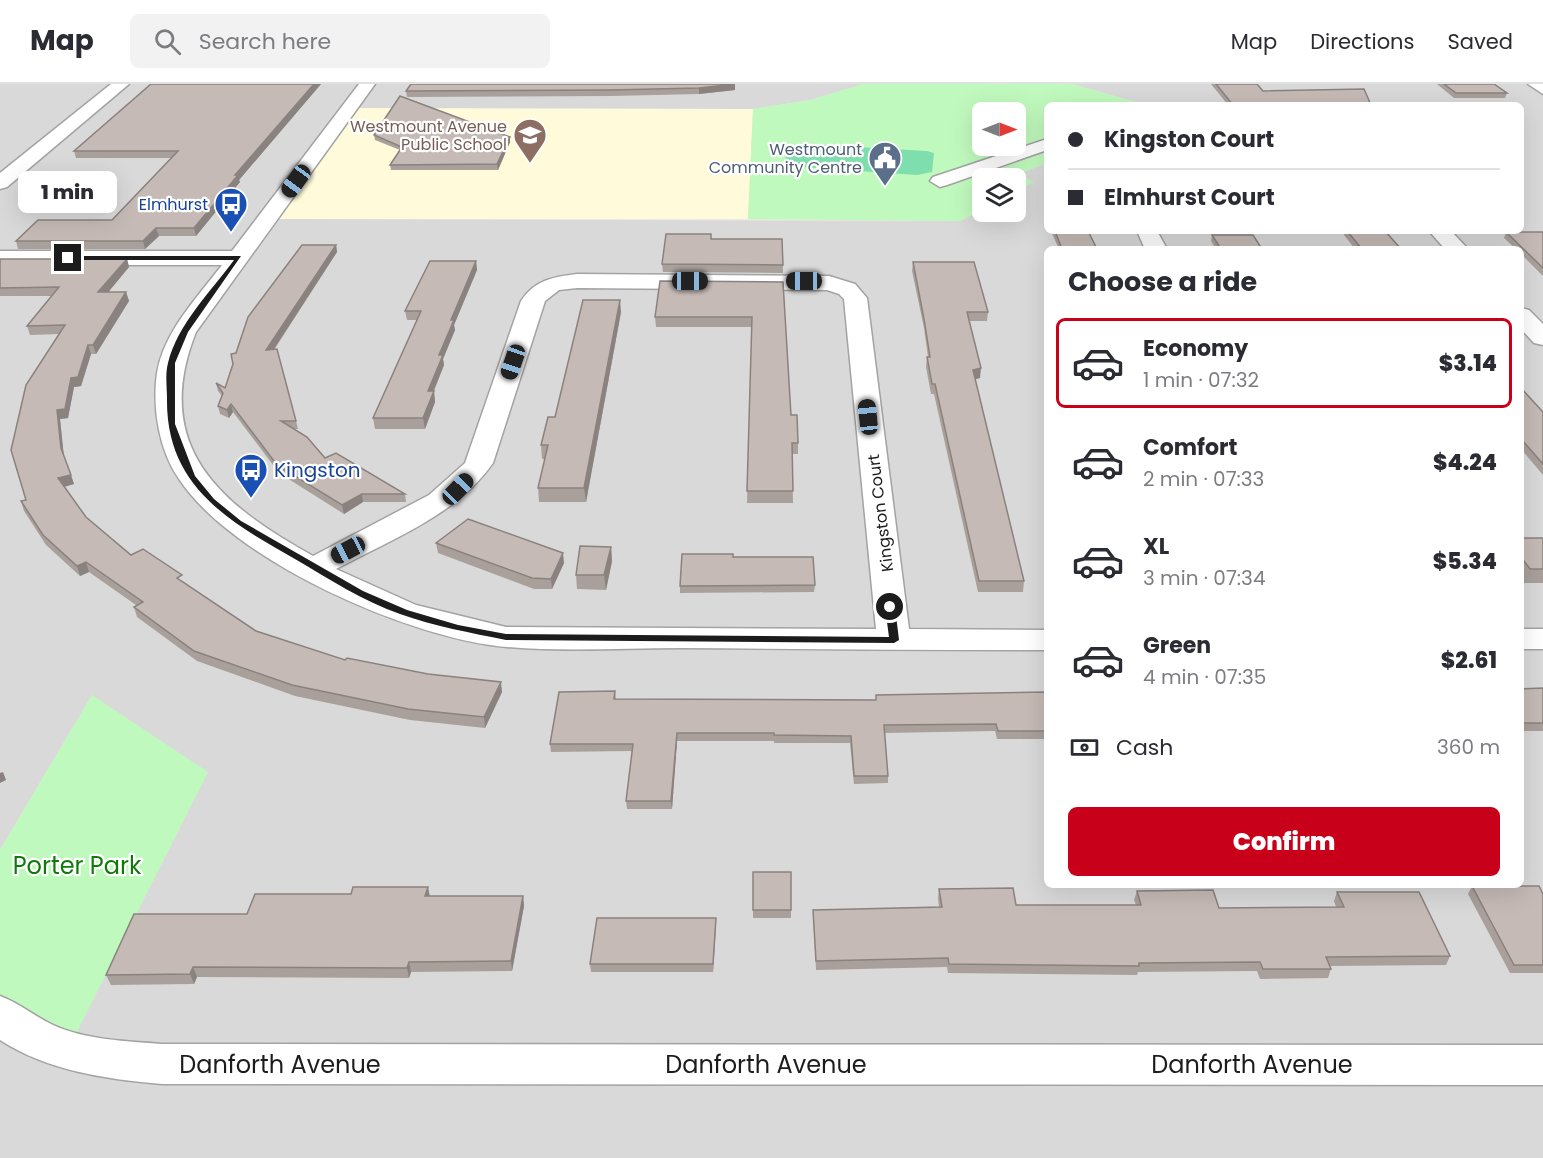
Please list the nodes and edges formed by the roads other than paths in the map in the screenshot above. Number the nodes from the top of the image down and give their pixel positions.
1 (121, 84) edge
2 (367, 84) edge
3 (1536, 84) edge
4 (1543, 89) edge
5 (1044, 145) edge
6 (940, 182) dead end
7 (0, 183) edge
8 (1442, 234) edge
9 (1454, 246) edge
10 (0, 258) edge
11 (239, 258) junction
12 (1524, 318) edge
13 (1543, 338) edge
14 (314, 568) junction
15 (1524, 639) edge
16 (1543, 639) edge
17 (894, 640) junction
18 (1044, 640) edge
19 (1, 1018) edge
20 (1543, 1065) edge

1 - 7 street
2 - 11 street
3 - 4 street
5 - 6 street
8 - 9 street
10 - 11 street
11 - 14 street
12 - 13 street
14 - 17 street
14 - 17 street, Kingston Court
15 - 16 street
17 - 18 street
19 - 20 street, Danforth Avenue

